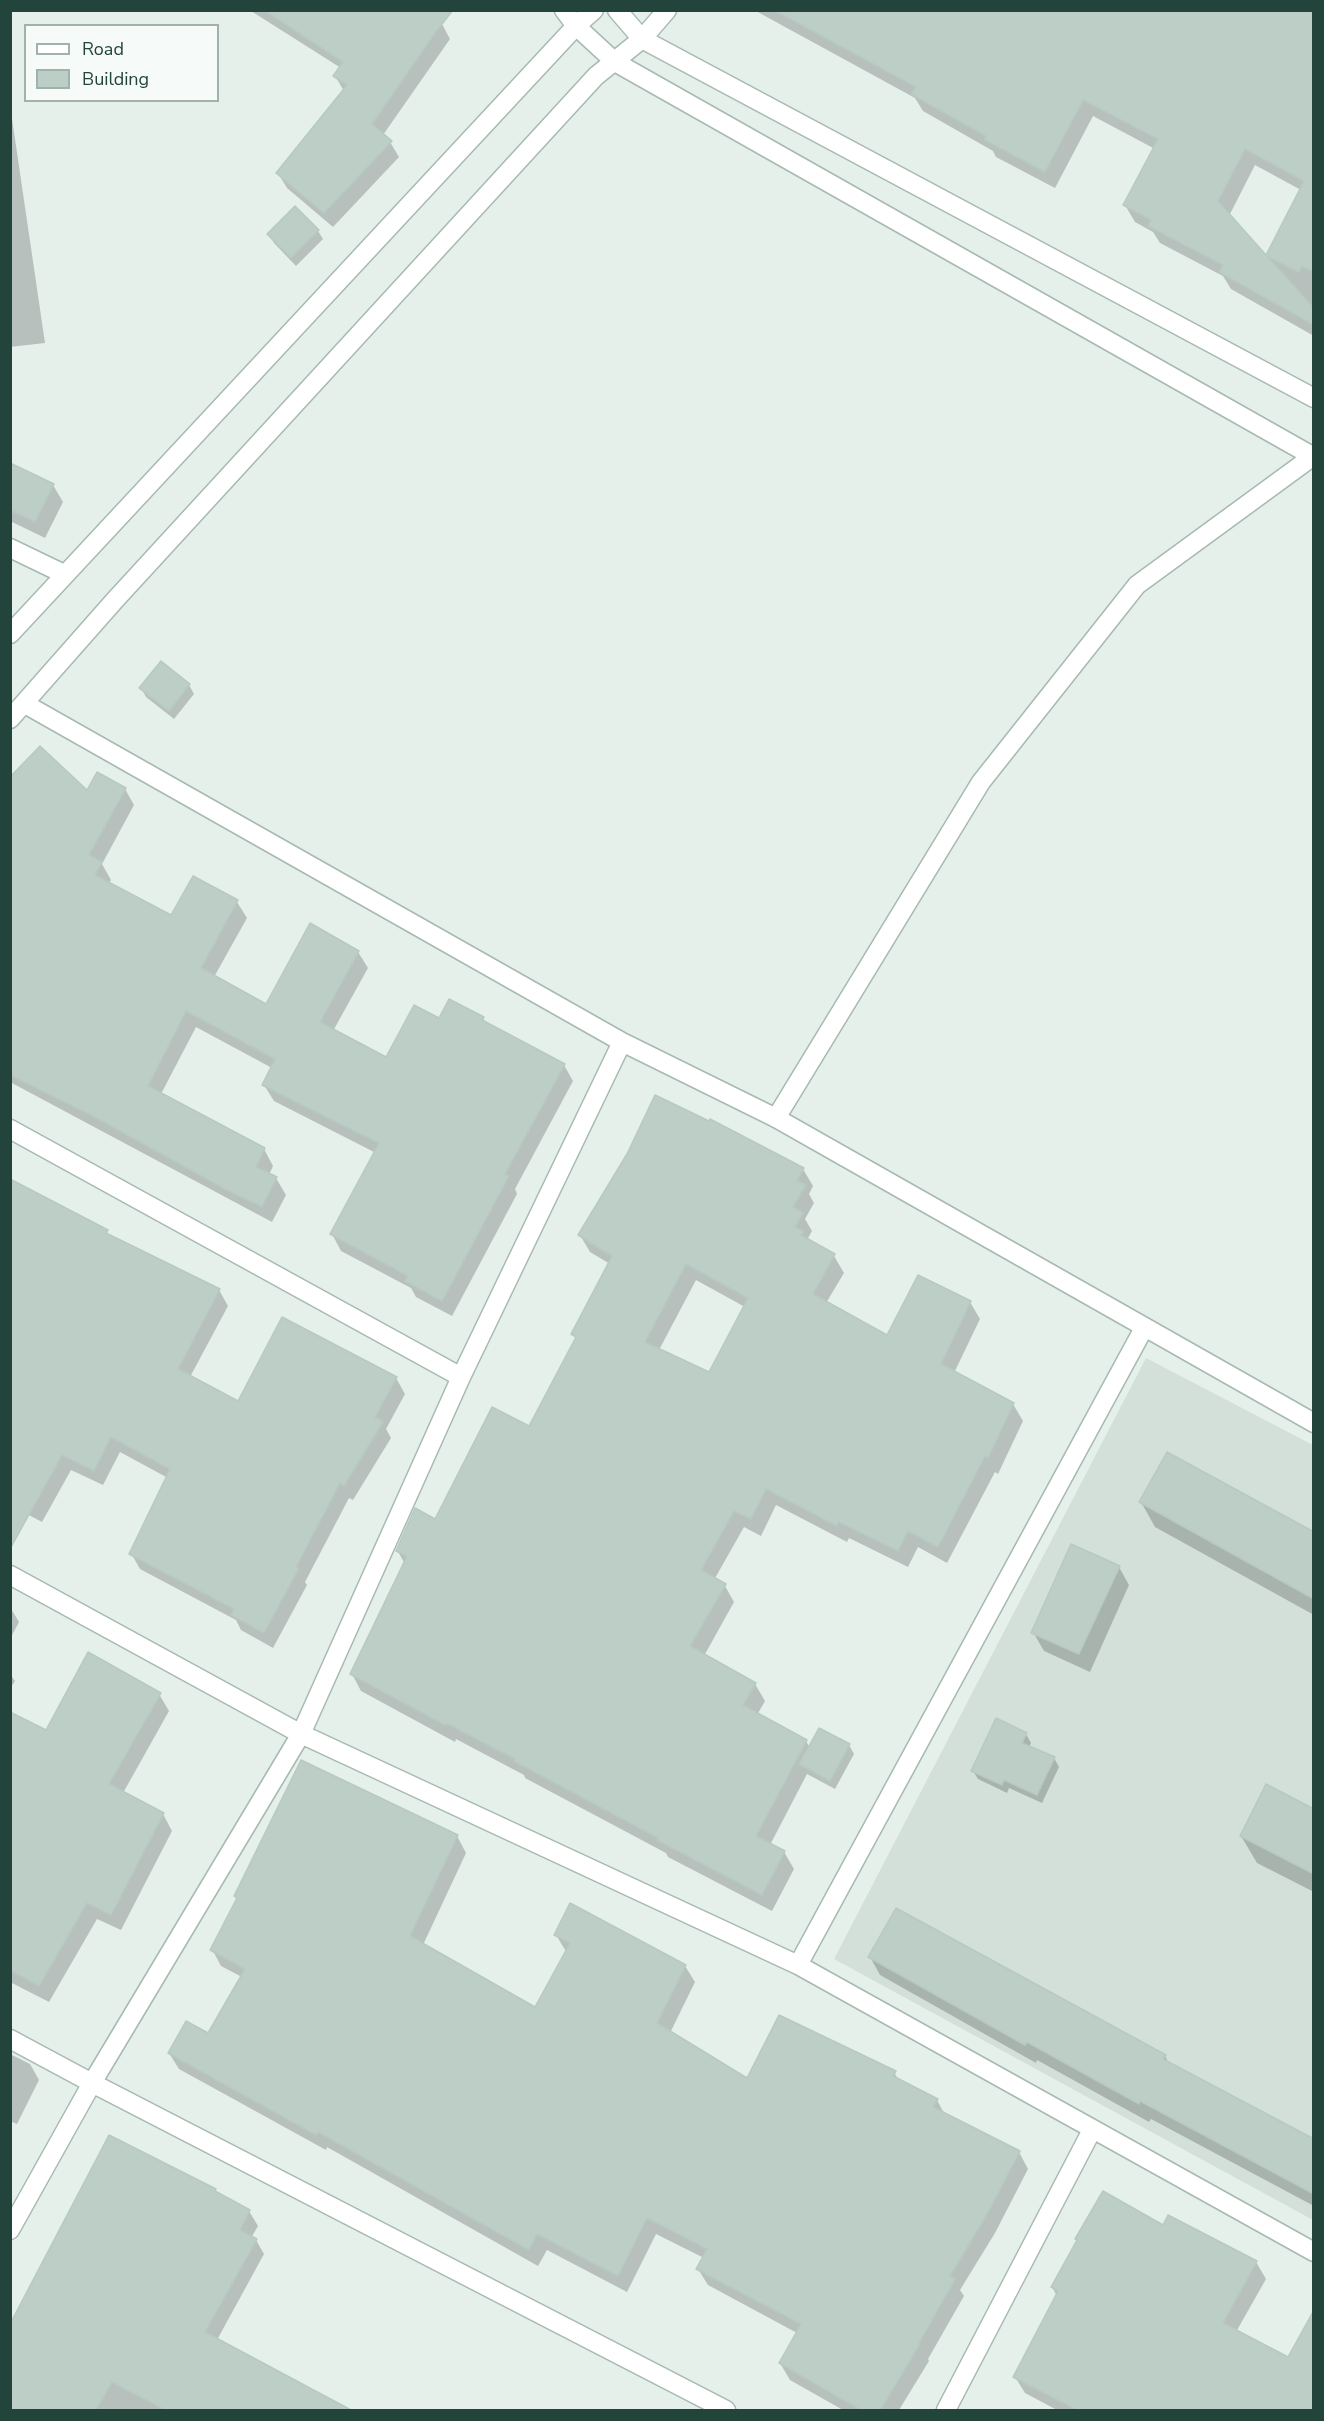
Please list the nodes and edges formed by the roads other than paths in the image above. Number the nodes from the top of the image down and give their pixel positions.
1 (564, 10) edge
2 (594, 10) edge
3 (617, 10) edge
4 (667, 10) edge
5 (576, 26) junction
6 (642, 39) junction
7 (615, 62) junction
8 (1314, 398) edge
9 (1313, 457) edge
10 (10, 548) edge
11 (64, 574) junction
12 (10, 634) edge
13 (25, 704) junction
14 (10, 719) edge
15 (622, 1042) junction
16 (776, 1118) junction
17 (10, 1129) edge
18 (1144, 1328) junction
19 (461, 1377) junction
20 (1314, 1423) edge
21 (10, 1575) edge
22 (301, 1734) junction
23 (798, 1965) junction
24 (10, 2038) edge
25 (92, 2084) junction
26 (1092, 2130) junction
27 (10, 2230) edge
28 (1314, 2252) edge
29 (726, 2410) edge
30 (946, 2410) edge

1 - 5 street
2 - 5 street
3 - 6 street
4 - 6 street
5 - 7 street
5 - 11 street
6 - 7 street
6 - 8 street
7 - 9 street
7 - 13 street
9 - 16 street
10 - 11 street
11 - 12 street
13 - 14 street
13 - 15 street
15 - 16 street
15 - 19 street
16 - 18 street
17 - 19 street
18 - 20 street
18 - 23 street
19 - 22 street
21 - 22 street
22 - 23 street
22 - 25 street
23 - 26 street
24 - 25 street
25 - 27 street
25 - 29 street
26 - 28 street
26 - 30 street

